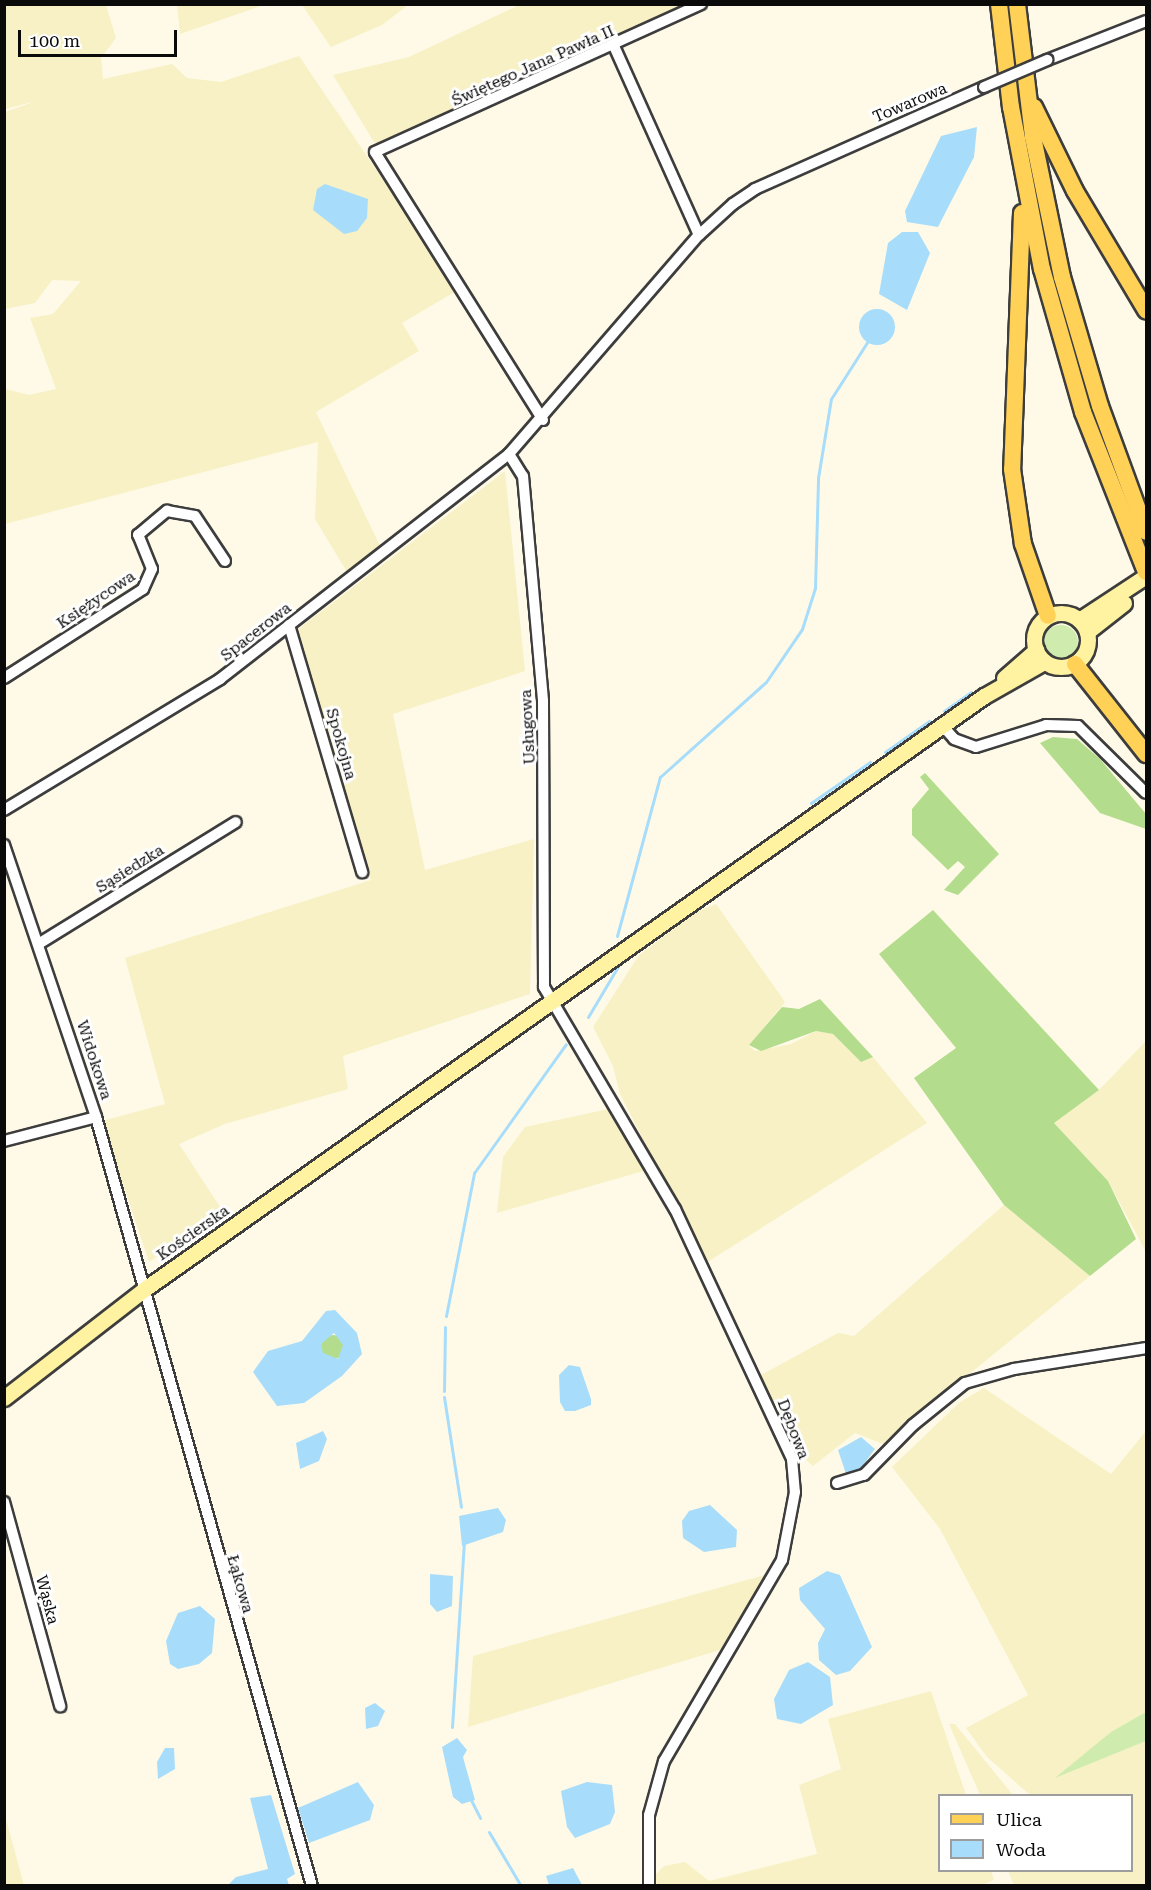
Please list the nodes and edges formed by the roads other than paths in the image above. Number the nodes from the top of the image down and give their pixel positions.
1 (701, 4) edge
2 (999, 4) edge
3 (1017, 4) edge
4 (1146, 21) edge
5 (614, 46) junction
6 (1030, 102) junction
7 (1025, 188) junction
8 (699, 235) junction
9 (1146, 310) edge
10 (543, 420) junction
11 (509, 454) junction
12 (1146, 531) edge
13 (225, 561) dead end
14 (1146, 574) edge
15 (1138, 590) edge
16 (1048, 616) junction
17 (289, 625) junction
18 (1083, 626) junction
19 (1040, 656) junction
20 (1075, 664) junction
21 (4, 678) edge
22 (942, 725) junction
23 (1146, 754) edge
24 (1146, 793) edge
25 (4, 810) edge
26 (236, 822) dead end
27 (4, 845) edge
28 (362, 872) dead end
29 (40, 943) junction
30 (554, 999) junction
31 (96, 1117) junction
32 (4, 1141) edge
33 (146, 1288) junction
34 (1146, 1348) edge
35 (4, 1398) edge
36 (837, 1483) dead end
37 (4, 1502) edge
38 (60, 1706) dead end
39 (312, 1886) edge
40 (649, 1886) edge

1 - 5 street, Świętego Jana Pawła II
2 - 7 main road
3 - 6 main road
4 - 8 street, Towarowa, bridge
5 - 8 street
5 - 10 street, Świętego Jana Pawła II
6 - 9 main road
6 - 12 main road
7 - 14 main road
7 - 16 main road
8 - 10 street, Towarowa
10 - 11 street, Towarowa
11 - 17 street, Spacerowa
11 - 30 street, Usługowa
13 - 21 street, Księżycowa
14 - 15 main road
15 - 18 main road
16 - 18 main road
16 - 19 main road
17 - 25 street, Spacerowa
17 - 28 street, Spokojna
18 - 20 main road
19 - 20 main road
19 - 22 main road, Kościerska
20 - 23 main road
22 - 24 street
22 - 30 main road, Kościerska
26 - 29 street, Sąsiedzka
27 - 29 street, Widokowa
29 - 31 street, Widokowa
30 - 33 main road, Kościerska
30 - 40 street, Dębowa
31 - 32 street
31 - 33 street, Widokowa
33 - 35 main road, Kościerska
33 - 39 street, Łąkowa
34 - 36 street
37 - 38 street, Wąska

